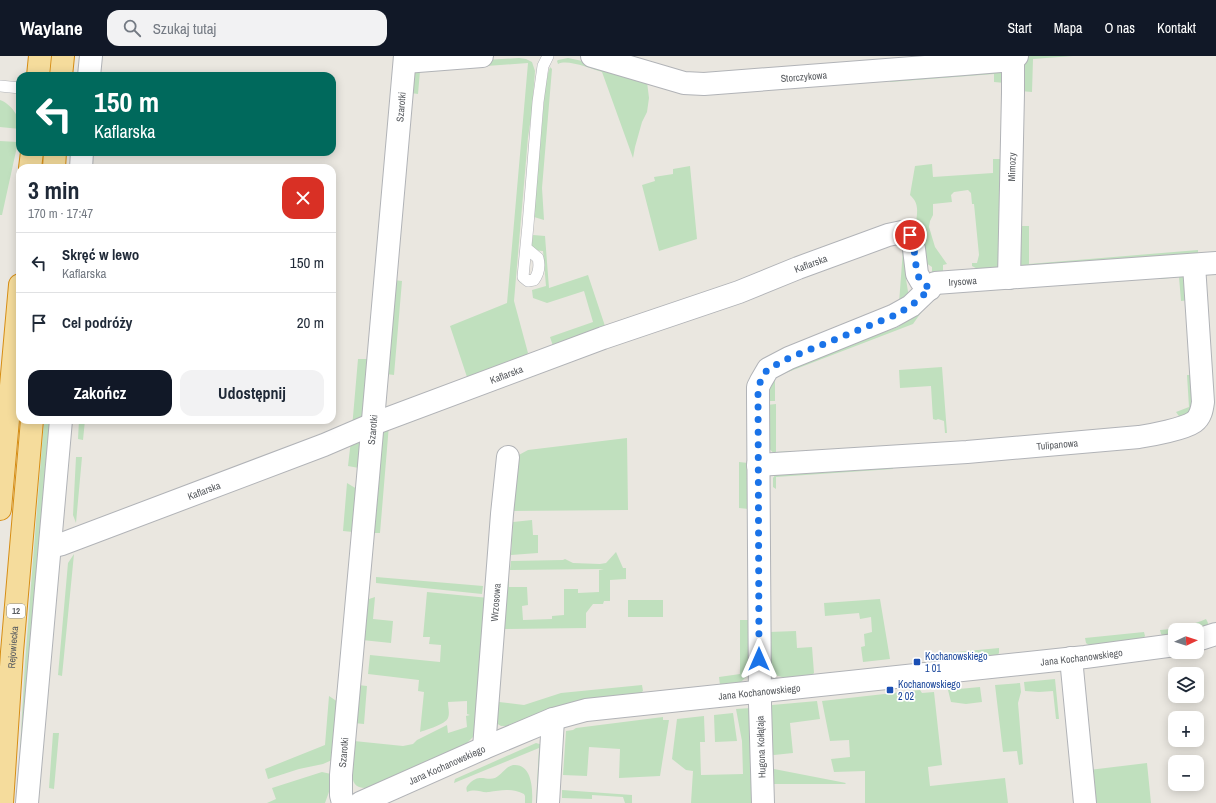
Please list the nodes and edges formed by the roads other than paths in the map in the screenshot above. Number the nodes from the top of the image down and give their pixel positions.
1 (40, 56) edge
2 (63, 56) edge
3 (91, 56) edge
4 (482, 56) edge
5 (548, 56) edge
6 (592, 56) edge
7 (1014, 57) edge
8 (405, 59) edge
9 (38, 72) edge
10 (62, 72) edge
11 (89, 72) edge
12 (0, 86) edge
13 (16, 88) edge
14 (526, 248) dead end
15 (1216, 263) edge
16 (1194, 265) junction
17 (1009, 278) junction
18 (930, 289) junction
19 (16, 328) edge
20 (32, 424) edge
21 (60, 424) edge
22 (373, 424) junction
23 (508, 457) dead end
24 (758, 465) junction
25 (0, 498) edge
26 (50, 547) junction
27 (1216, 634) edge
28 (1204, 638) edge
29 (1168, 646) edge
30 (1071, 658) junction
31 (760, 691) junction
32 (552, 720) junction
33 (484, 748) junction
34 (2, 803) edge
35 (27, 803) edge
36 (343, 803) edge
37 (360, 803) edge
38 (548, 803) edge
39 (763, 803) edge
40 (1085, 803) edge

1 - 9 highway
2 - 10 highway
3 - 11 street
4 - 8 street
5 - 14 lane
6 - 7 street, Storczykowa
7 - 17 street, Mimozy
8 - 22 street, Szarotki
12 - 13 lane
15 - 16 street, Irysowa
16 - 17 street, Irysowa
16 - 24 street, Tulipanowa
17 - 18 street, Irysowa
18 - 22 street, Kaflarska
18 - 24 street, Irysowa
19 - 25 highway
20 - 34 highway, Rejowiecka / 12
21 - 26 street
22 - 26 street, Kaflarska
22 - 36 street, Szarotki
23 - 33 street, Wrzosowa
24 - 31 street, Irysowa
26 - 35 street
27 - 28 street
29 - 30 street, Jana Kochanowskiego
30 - 31 street, Jana Kochanowskiego
30 - 40 street
31 - 32 street, Jana Kochanowskiego
31 - 39 street, Hugona Kołłątaja
32 - 33 street, Jana Kochanowskiego
32 - 38 street
33 - 37 street, Jana Kochanowskiego

